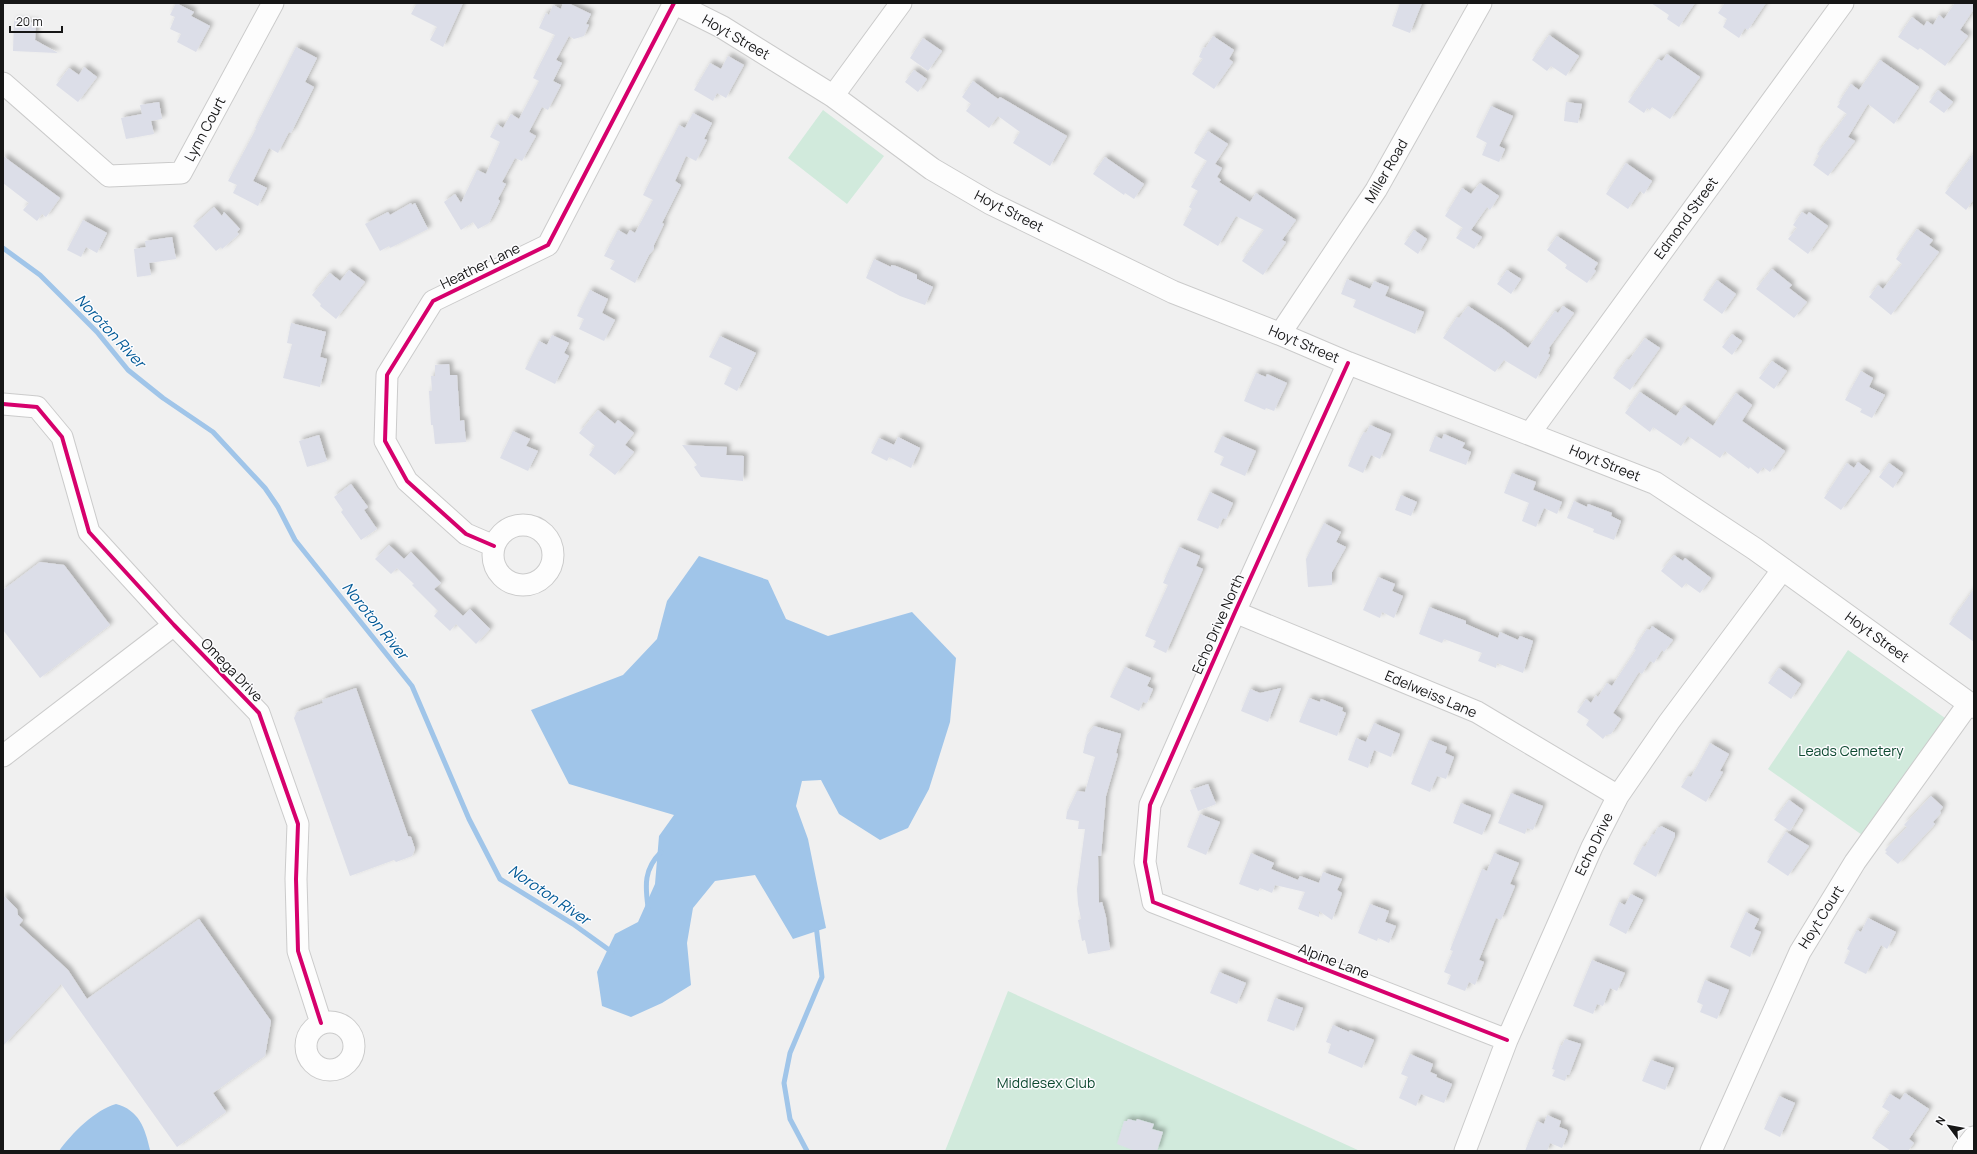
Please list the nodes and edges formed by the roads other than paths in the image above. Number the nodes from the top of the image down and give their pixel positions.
1 (273, 3) edge
2 (674, 3) edge
3 (901, 3) edge
4 (1481, 3) edge
5 (1843, 3) edge
6 (3, 83) edge
7 (833, 96) junction
8 (1280, 334) junction
9 (1348, 363) junction
10 (3, 404) edge
11 (1530, 433) junction
12 (494, 546) dead end
13 (1782, 569) junction
14 (1235, 612) junction
15 (174, 625) junction
16 (1971, 705) edge
17 (3, 756) edge
18 (1618, 796) junction
19 (1153, 902) joint
20 (322, 1024) dead end
21 (1507, 1040) junction
22 (1974, 1137) edge
23 (1465, 1151) edge
24 (1711, 1151) edge
25 (1963, 1151) edge

1 - 6 street, Lynn Court
2 - 7 main road, Hoyt Street
2 - 12 street, Heather Lane
3 - 7 street
4 - 8 street, Miller Road
5 - 11 street, Edmond Street
7 - 8 main road, Hoyt Street
8 - 9 main road, Hoyt Street
9 - 11 main road, Hoyt Street
9 - 14 street, Echo Drive North
10 - 15 street, Omega Drive
11 - 13 main road, Hoyt Street
13 - 16 main road, Hoyt Street
13 - 18 street, Echo Drive
14 - 18 street, Edelweiss Lane
14 - 19 street, Echo Drive North
15 - 17 street
15 - 20 street, Omega Drive
16 - 24 street, Hoyt Court
18 - 21 street, Echo Drive
19 - 21 street, Alpine Lane
21 - 23 street, Echo Drive
22 - 25 street

